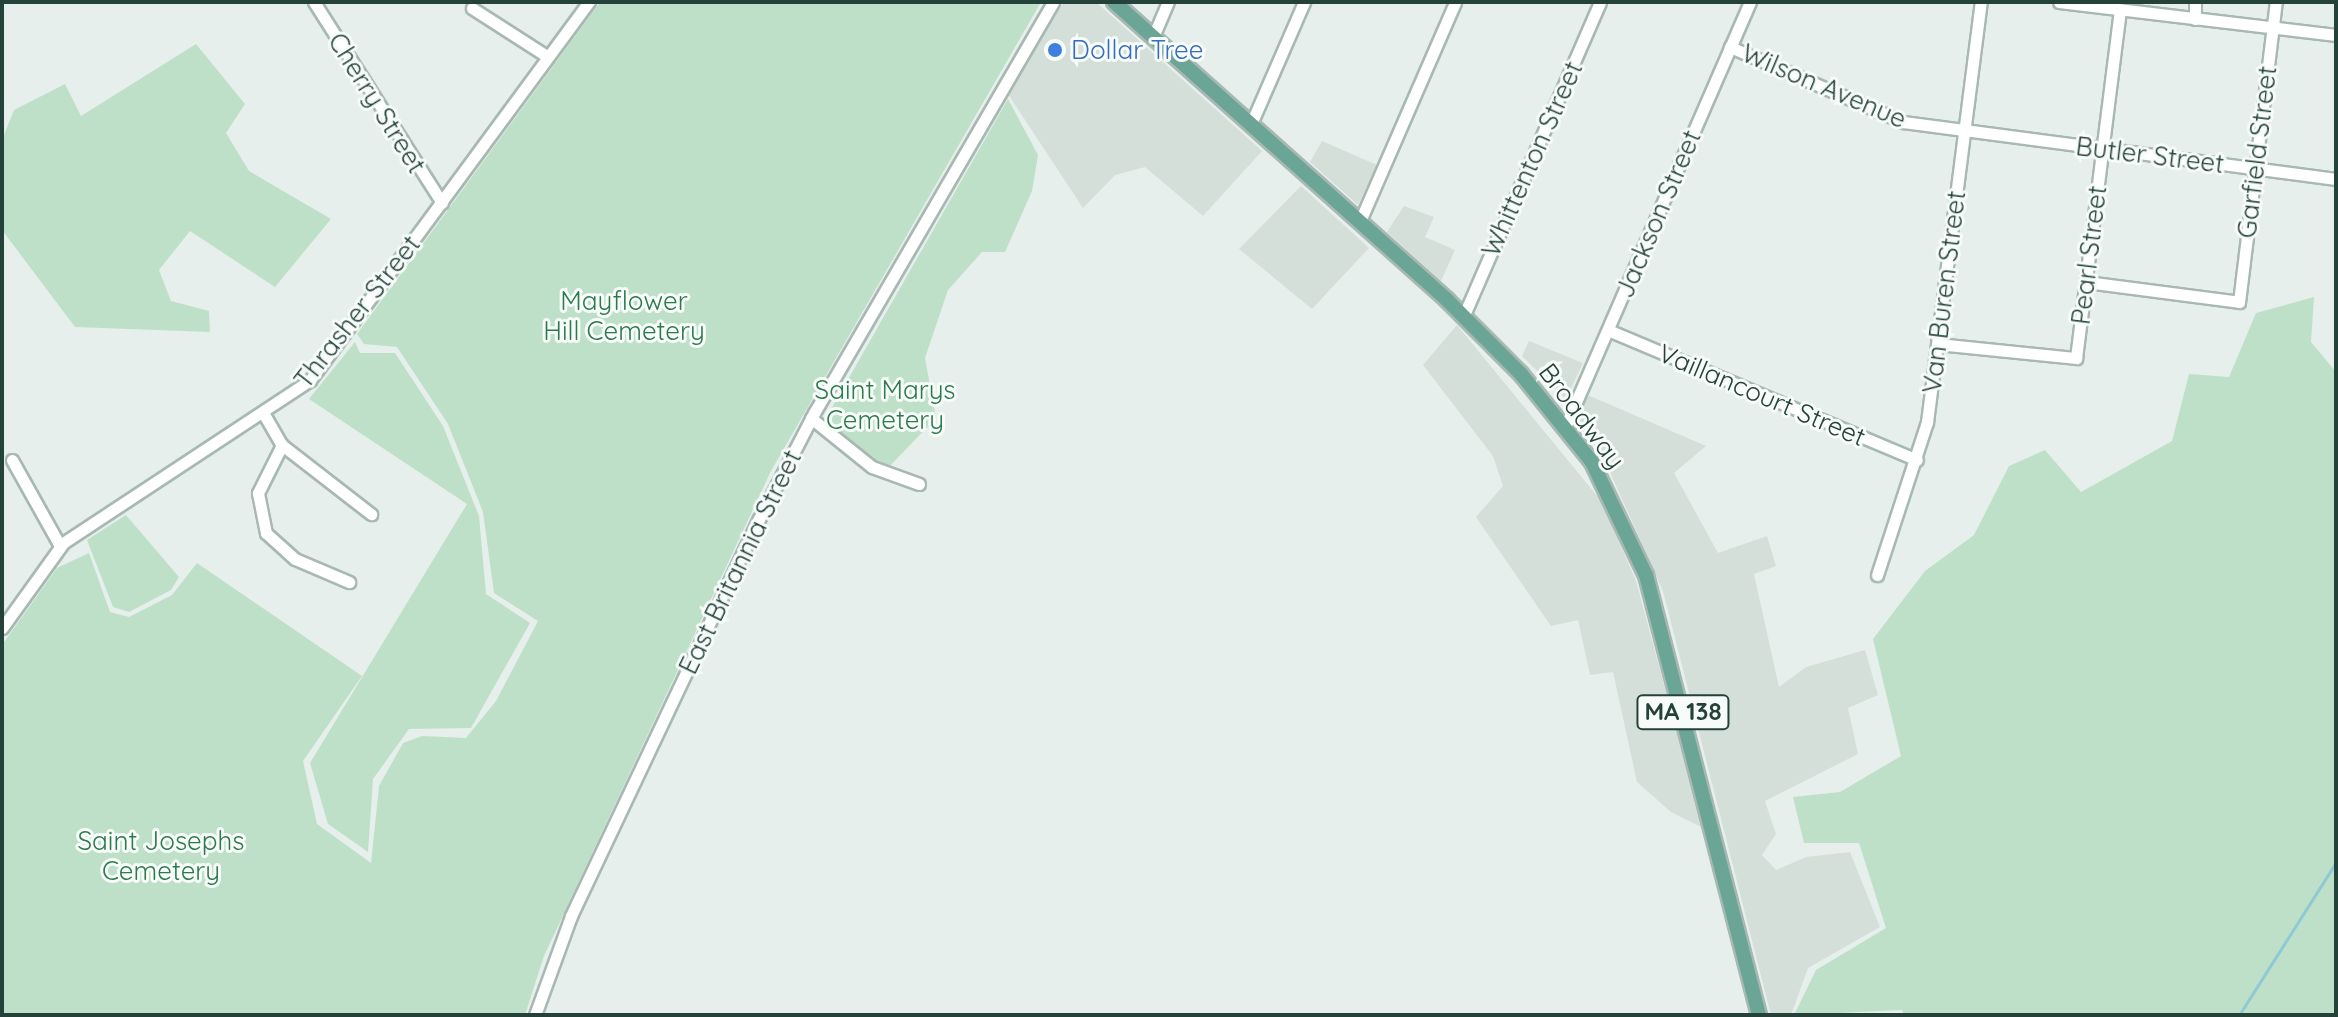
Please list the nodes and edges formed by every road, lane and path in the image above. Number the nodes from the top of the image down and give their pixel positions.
1 (314, 2) edge
2 (589, 2) edge
3 (1053, 2) edge
4 (1114, 2) edge
5 (1168, 2) edge
6 (1304, 2) edge
7 (1455, 2) edge
8 (1600, 2) edge
9 (1750, 2) edge
10 (1981, 2) edge
11 (2059, 2) edge
12 (2195, 2) edge
13 (2276, 2) edge
14 (472, 8) dead end
15 (2120, 10) junction
16 (2195, 19) junction
17 (2273, 28) junction
18 (2336, 35) edge
19 (1153, 37) junction
20 (1730, 47) junction
21 (548, 57) junction
22 (1251, 124) junction
23 (1965, 130) junction
24 (2103, 148) junction
25 (2255, 168) junction
26 (2336, 179) edge
27 (442, 203) junction
28 (1360, 221) junction
29 (2086, 282) junction
30 (1464, 315) junction
31 (1608, 330) junction
32 (1938, 344) junction
33 (265, 416) junction
34 (811, 418) junction
35 (1566, 425) junction
36 (282, 445) junction
37 (12, 460) dead end
38 (1917, 460) junction
39 (919, 484) dead end
40 (371, 514) dead end
41 (60, 546) junction
42 (1877, 575) dead end
43 (349, 582) dead end
44 (2, 628) edge
45 (535, 1015) edge
46 (1759, 1015) edge

1 - 27 street, Cherry Street
2 - 21 street, Thrasher Street
3 - 34 street, East Britannia Street
4 - 19 main road, Broadway / MA 138
5 - 19 street
6 - 22 street
7 - 28 street
8 - 30 street, Whittenton Street
9 - 20 street, Jackson Street
10 - 23 street, Van Buren Street
11 - 15 street
12 - 16 street
13 - 17 street, Garfield Street
14 - 21 street
15 - 16 street
15 - 24 street, Pearl Street
16 - 17 street
17 - 18 street
17 - 25 street, Garfield Street
19 - 22 main road, Broadway / MA 138
20 - 23 street, Wilson Avenue
20 - 31 street, Jackson Street
21 - 27 street, Thrasher Street
22 - 28 main road, Broadway / MA 138
23 - 24 street, Butler Street
23 - 32 street, Van Buren Street
24 - 25 street, Butler Street
24 - 29 street, Pearl Street
25 - 26 street, Butler Street
25 - 29 street, Garfield Street
27 - 33 street, Thrasher Street
28 - 30 main road, Broadway / MA 138
29 - 32 street, Pearl Street
30 - 35 main road, Broadway / MA 138
31 - 35 street, Jackson Street
31 - 38 street, Vaillancourt Street
32 - 38 street, Van Buren Street
33 - 36 street
33 - 41 street, Thrasher Street
34 - 39 street
34 - 45 street, East Britannia Street
35 - 46 main road, Broadway / MA 138
36 - 40 street
36 - 43 street
37 - 41 street
38 - 42 street, Van Buren Street
41 - 44 street, Thrasher Street

